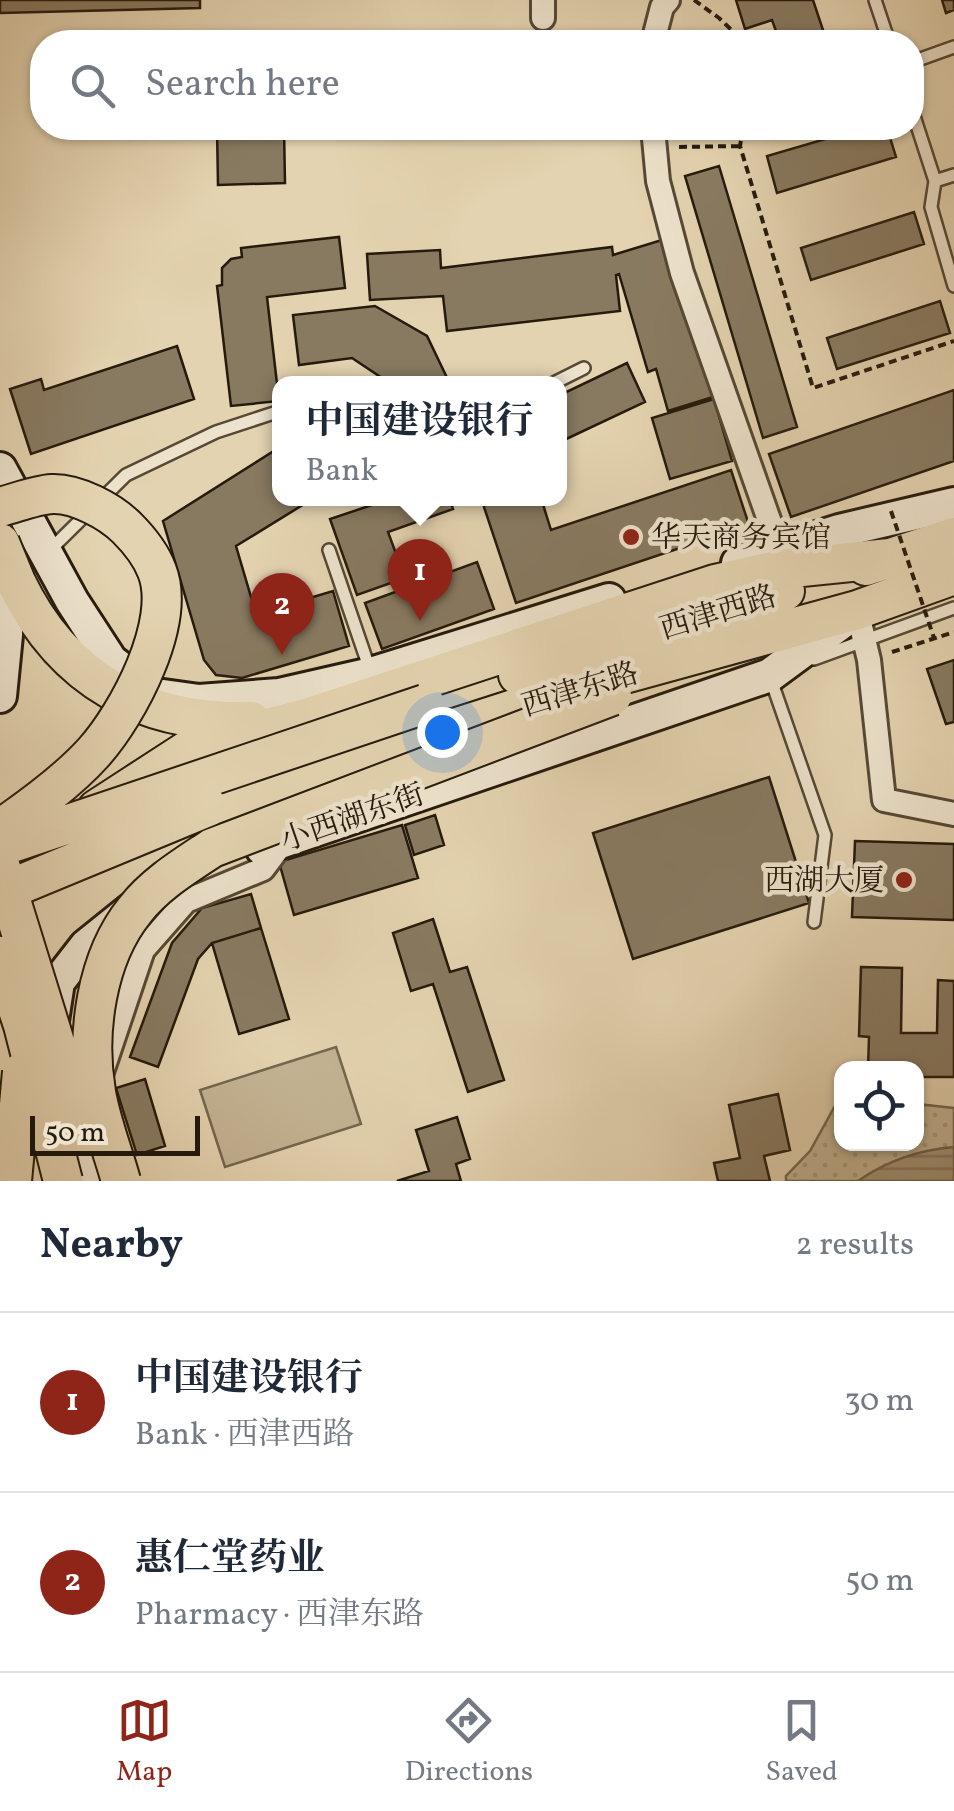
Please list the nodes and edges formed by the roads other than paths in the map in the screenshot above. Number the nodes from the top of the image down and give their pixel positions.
1 (668, 0) edge
2 (874, 0) edge
3 (656, 30) edge
4 (885, 30) edge
5 (954, 47) edge
6 (924, 58) edge
7 (654, 140) edge
8 (922, 140) edge
9 (954, 175) edge
10 (935, 181) junction
11 (954, 286) edge
12 (584, 368) dead end
13 (567, 376) edge
14 (272, 414) edge
15 (3, 488) edge
16 (954, 504) edge
17 (954, 538) edge
18 (0, 543) edge
19 (329, 550) dead end
20 (780, 551) junction
21 (890, 558) junction
22 (33, 566) junction
23 (954, 575) edge
24 (954, 608) edge
25 (864, 637) junction
26 (371, 674) junction
27 (770, 676) junction
28 (611, 687) junction
29 (0, 696) edge
30 (304, 720) junction
31 (208, 807) junction
32 (0, 812) edge
33 (954, 814) edge
34 (285, 840) junction
35 (1, 858) edge
36 (17, 897) edge
37 (814, 922) dead end
38 (0, 956) edge
39 (0, 965) edge
40 (24, 1024) junction
41 (47, 1054) junction
42 (0, 1139) edge
43 (76, 1175) edge
44 (13, 1181) edge
45 (121, 1181) edge

1 - 3 street
2 - 4 lane
5 - 6 lane
7 - 20 street
8 - 10 lane
9 - 10 lane
10 - 11 lane
12 - 13 lane
14 - 22 lane
15 - 22 street
15 - 29 street
15 - 35 main road, bridge
16 - 20 street
17 - 21 main road, 西津西路
18 - 22 main road, bridge
19 - 26 lane
20 - 26 street
21 - 30 main road
21 - 35 main road, 西津西路, bridge
22 - 26 street
22 - 30 main road
23 - 25 main road
24 - 25 lane
25 - 27 street, 小西湖东街
25 - 28 main road
25 - 33 street
26 - 30 street
27 - 34 street, 小西湖东街
27 - 37 lane
28 - 31 main road, 西津东路
28 - 45 main road, bridge
30 - 36 main road
31 - 35 main road, bridge
31 - 36 main road, bridge
32 - 35 street
34 - 41 street, 小西湖东街
34 - 43 street
35 - 41 street
35 - 43 main road, bridge
36 - 39 main road, bridge
38 - 40 main road, bridge
40 - 43 main road, bridge
40 - 44 main road, bridge
41 - 43 street, 小西湖东街
42 - 44 street

